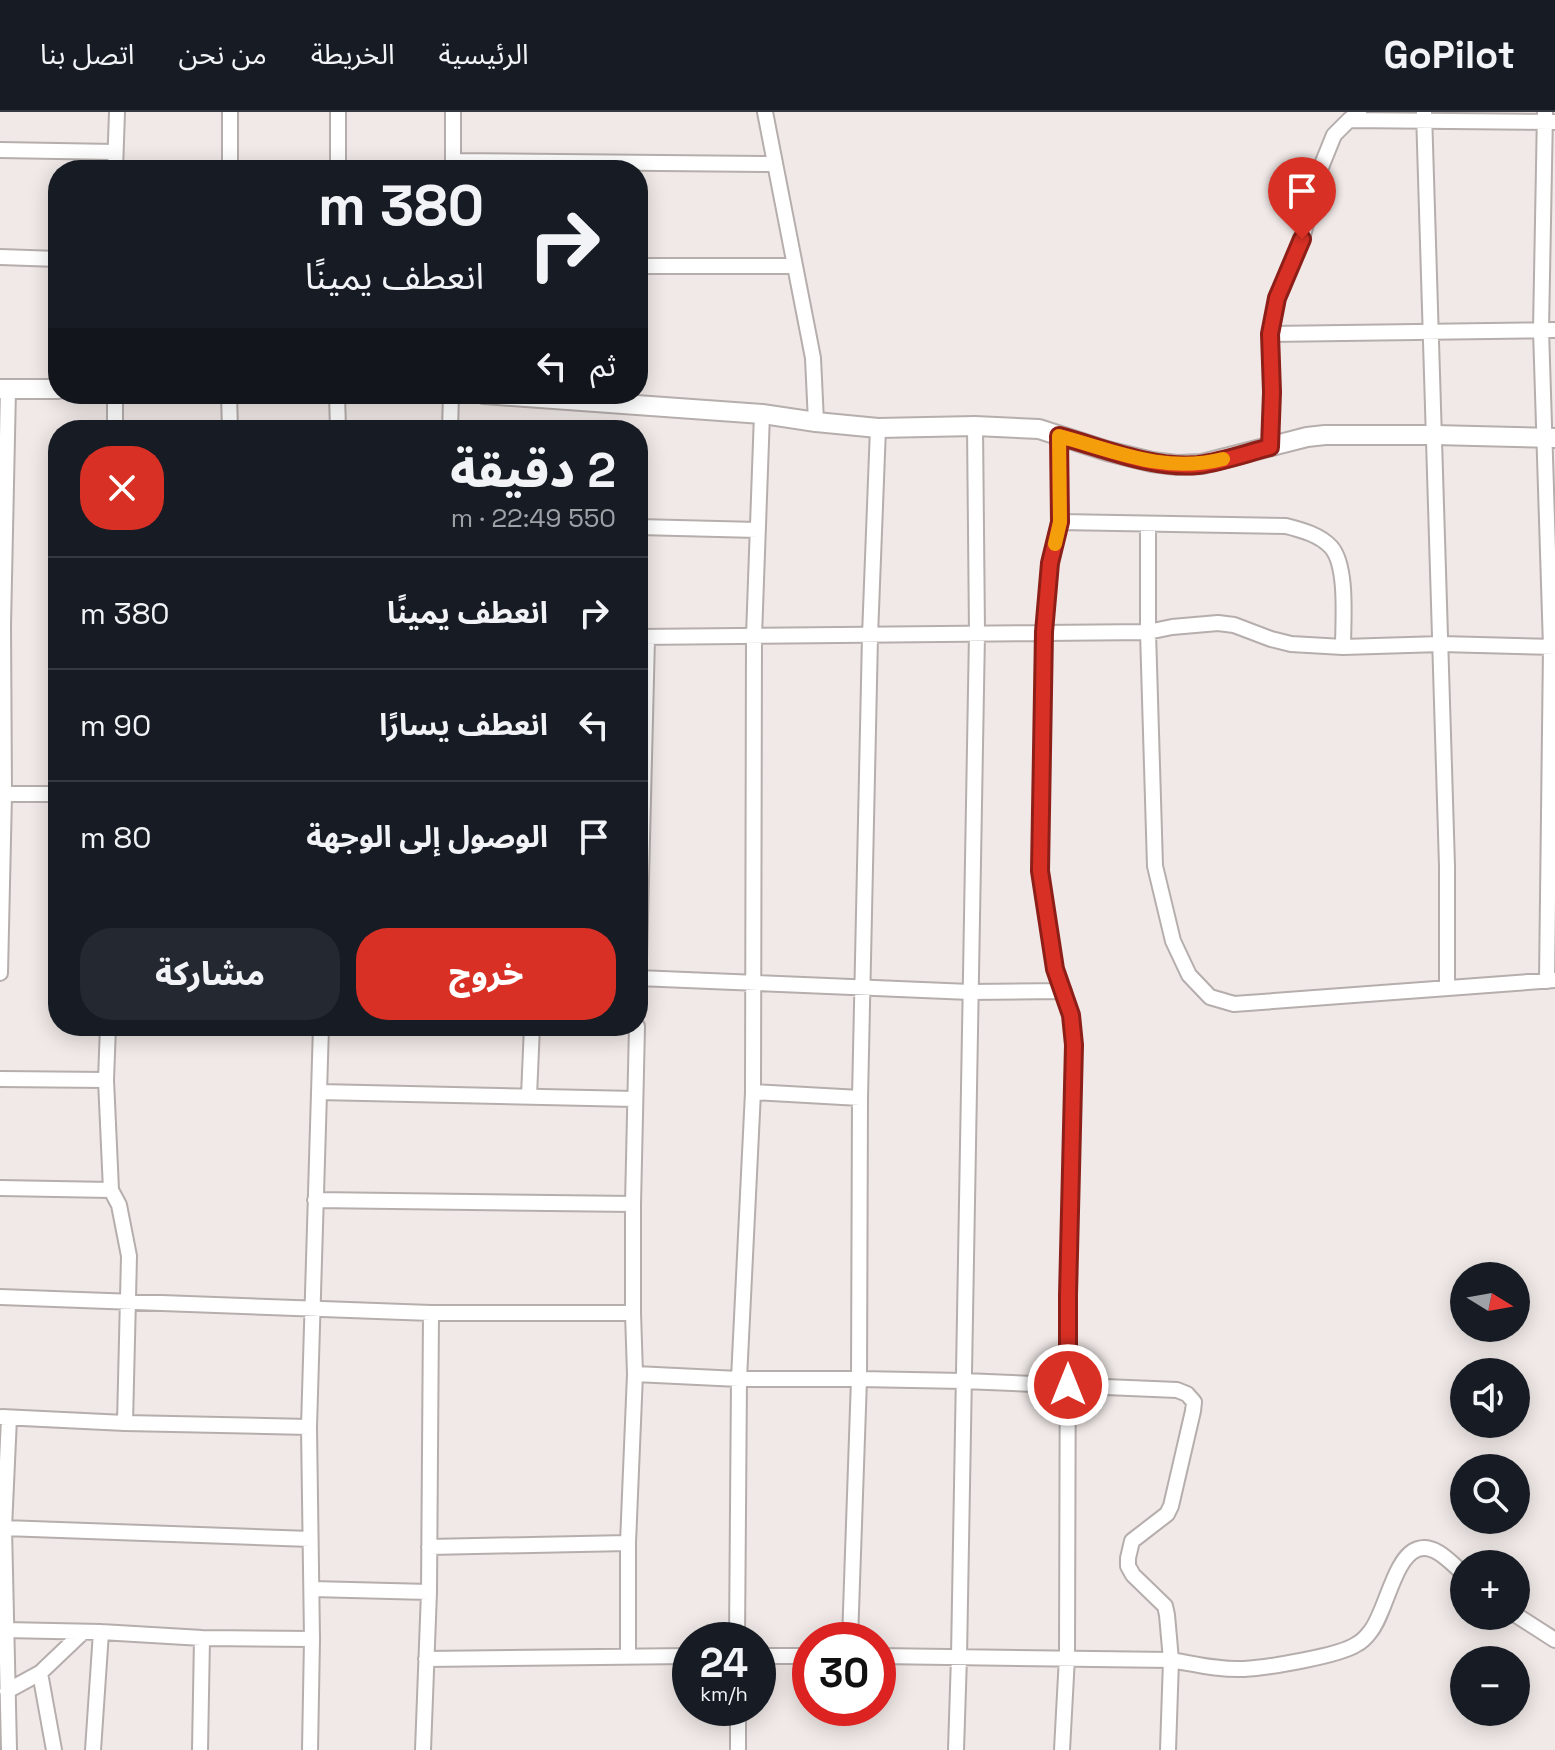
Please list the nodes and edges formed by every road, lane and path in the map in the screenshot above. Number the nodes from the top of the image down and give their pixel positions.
1 (117, 112) edge
2 (230, 112) edge
3 (338, 112) edge
4 (453, 112) edge
5 (765, 112) edge
6 (1354, 116) edge
7 (1424, 116) edge
8 (1548, 119) edge
9 (0, 150) edge
10 (115, 152) junction
11 (115, 160) edge
12 (230, 160) edge
13 (338, 160) edge
14 (453, 160) edge
15 (648, 164) edge
16 (775, 164) junction
17 (0, 257) edge
18 (48, 259) edge
19 (648, 266) edge
20 (795, 266) junction
21 (1548, 330) edge
22 (1432, 332) junction
23 (1270, 334) junction
24 (4, 389) edge
25 (48, 389) edge
26 (623, 404) edge
27 (762, 414) junction
28 (816, 422) junction
29 (975, 426) junction
30 (878, 428) junction
31 (1434, 435) junction
32 (1059, 436) junction
33 (1549, 438) edge
34 (1270, 447) junction
35 (2, 516) edge
36 (1060, 522) junction
37 (1148, 524) junction
38 (648, 527) edge
39 (758, 530) junction
40 (1, 625) edge
41 (1044, 632) junction
42 (1148, 632) junction
43 (977, 633) junction
44 (754, 636) junction
45 (870, 636) junction
46 (648, 637) edge
47 (1441, 644) junction
48 (1343, 647) junction
49 (1553, 647) edge
50 (1, 733) edge
51 (4, 794) junction
52 (48, 794) edge
53 (0, 937) edge
54 (0, 973) edge
55 (648, 978) edge
56 (1551, 980) edge
57 (753, 983) junction
58 (863, 988) junction
59 (1447, 988) junction
60 (1064, 991) junction
61 (970, 992) junction
62 (108, 1036) edge
63 (321, 1036) edge
64 (532, 1036) edge
65 (637, 1036) edge
66 (0, 1079) edge
67 (106, 1080) junction
68 (319, 1092) junction
69 (753, 1092) junction
70 (529, 1096) junction
71 (860, 1098) junction
72 (635, 1099) junction
73 (0, 1188) edge
74 (111, 1190) junction
75 (315, 1200) junction
76 (633, 1204) junction
77 (0, 1297) edge
78 (128, 1302) junction
79 (312, 1308) junction
80 (431, 1313) junction
81 (633, 1313) junction
82 (635, 1374) junction
83 (739, 1379) junction
84 (859, 1379) junction
85 (964, 1381) junction
86 (1068, 1385) junction
87 (4, 1417) edge
88 (125, 1423) junction
89 (309, 1427) junction
90 (4, 1528) junction
91 (310, 1539) junction
92 (628, 1543) junction
93 (429, 1547) junction
94 (1450, 1563) edge
95 (312, 1589) junction
96 (429, 1592) junction
97 (737, 1622) edge
98 (851, 1622) edge
99 (1530, 1624) edge
100 (5, 1630) junction
101 (101, 1632) junction
102 (82, 1633) junction
103 (202, 1638) junction
104 (312, 1639) junction
105 (1554, 1639) edge
106 (628, 1656) junction
107 (672, 1656) edge
108 (896, 1656) edge
109 (959, 1657) junction
110 (1067, 1657) junction
111 (426, 1659) junction
112 (1171, 1660) junction
113 (40, 1673) junction
114 (7, 1691) junction
115 (738, 1726) edge
116 (9, 1750) edge
117 (54, 1750) edge
118 (93, 1750) edge
119 (200, 1750) edge
120 (310, 1750) edge
121 (423, 1750) edge
122 (738, 1750) edge
123 (956, 1750) edge
124 (1062, 1750) edge
125 (1168, 1750) edge

1 - 10 street
2 - 12 street
3 - 13 street
4 - 14 street
5 - 16 street
6 - 7 street
6 - 23 street
7 - 8 street
7 - 22 street
8 - 21 street
9 - 10 street
10 - 11 street
15 - 16 street
16 - 20 street
17 - 18 street
19 - 20 street
20 - 28 street
21 - 22 street
21 - 33 street
22 - 23 street
22 - 31 street
23 - 34 street
24 - 25 street
24 - 35 street
26 - 27 street
27 - 28 street
27 - 39 street
28 - 30 street
29 - 30 street
29 - 32 street
29 - 43 street
30 - 45 street
31 - 33 street
31 - 34 street
31 - 47 street
32 - 34 street
32 - 36 street
33 - 49 street
35 - 40 street
36 - 37 street
36 - 41 street
37 - 42 street
37 - 48 street
38 - 39 street
39 - 44 street
40 - 50 street
41 - 42 street
41 - 43 street
41 - 60 street
42 - 48 street
42 - 59 street
43 - 45 street
43 - 61 street
44 - 45 street
44 - 46 street
44 - 57 street
45 - 58 street
47 - 48 street
47 - 49 street
47 - 59 street
49 - 56 street
50 - 51 street
51 - 52 street
51 - 53 street
53 - 54 street
55 - 57 street
56 - 59 street
57 - 58 street
57 - 69 street
58 - 61 street
58 - 71 street
60 - 61 street
60 - 86 street
61 - 85 street
62 - 67 street
63 - 68 street
64 - 70 street
65 - 72 street
66 - 67 street
67 - 74 street
68 - 70 street
68 - 75 street
69 - 71 street
69 - 83 street
70 - 72 street
71 - 84 street
72 - 76 street
73 - 74 street
74 - 78 street
75 - 76 street
75 - 79 street
76 - 81 street
77 - 78 street
78 - 79 street
78 - 88 street
79 - 80 street
79 - 89 street
80 - 81 street
80 - 93 street
81 - 82 street
82 - 83 street
82 - 92 street
83 - 84 street
83 - 97 street
84 - 85 street
84 - 98 street
85 - 86 street
85 - 109 street
86 - 110 street
86 - 112 street
87 - 88 street
87 - 90 street
88 - 89 street
89 - 91 street
90 - 91 street
90 - 100 street
91 - 95 street
92 - 93 street
92 - 106 street
93 - 96 street
94 - 112 street
95 - 96 street
95 - 104 street
96 - 111 street
99 - 105 street
100 - 102 street
100 - 114 street
101 - 102 street
101 - 103 street
101 - 118 street
102 - 113 street
103 - 104 street
103 - 119 street
104 - 120 street
106 - 107 street
106 - 111 street
108 - 109 street
109 - 110 street
109 - 123 street
110 - 112 street
110 - 124 street
111 - 121 street
112 - 125 street
113 - 114 street
113 - 117 street
114 - 116 street
115 - 122 street

